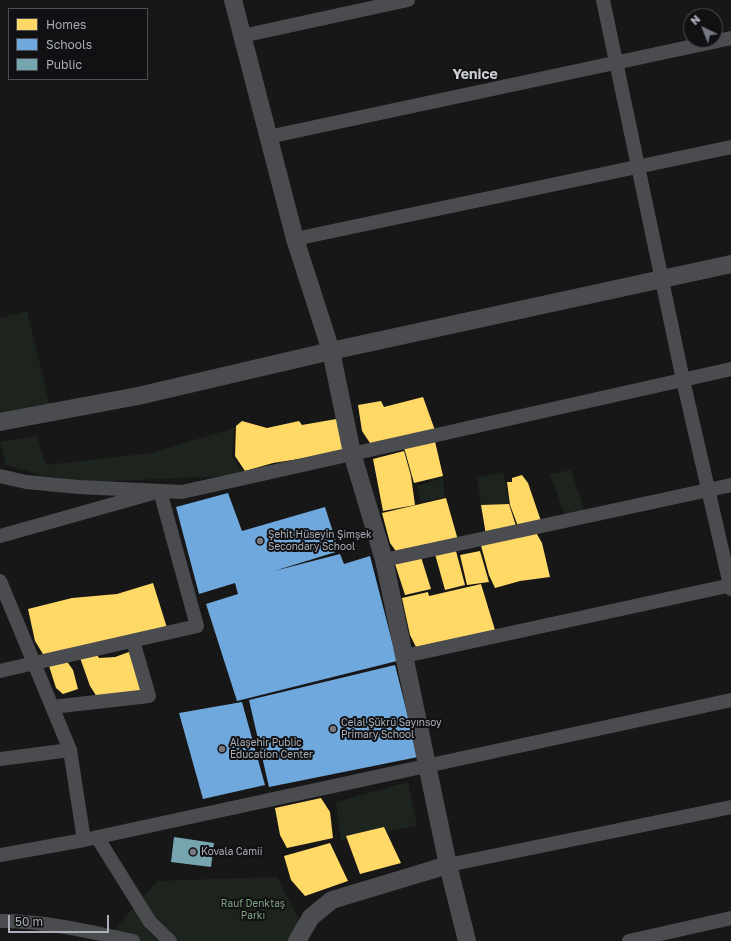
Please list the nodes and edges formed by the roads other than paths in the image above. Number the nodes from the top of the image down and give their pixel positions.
1 (233, 0) edge
2 (408, 0) edge
3 (603, 0) edge
4 (242, 36) junction
5 (731, 38) edge
6 (616, 61) junction
7 (268, 137) junction
8 (731, 147) edge
9 (638, 167) junction
10 (295, 239) junction
11 (731, 264) edge
12 (662, 279) junction
13 (331, 351) junction
14 (731, 369) edge
15 (683, 380) junction
16 (0, 422) edge
17 (352, 453) junction
18 (0, 476) edge
19 (731, 485) edge
20 (708, 490) junction
21 (160, 491) junction
22 (0, 536) edge
23 (384, 560) junction
24 (0, 581) edge
25 (731, 586) edge
26 (133, 641) junction
27 (405, 656) junction
28 (35, 664) junction
29 (0, 671) edge
30 (731, 700) edge
31 (52, 707) junction
32 (70, 750) junction
33 (0, 760) edge
34 (428, 764) junction
35 (731, 807) edge
36 (91, 839) junction
37 (0, 855) edge
38 (448, 864) junction
39 (731, 918) edge
40 (0, 921) edge
41 (133, 941) edge
42 (170, 941) edge
43 (297, 941) edge
44 (468, 941) edge
45 (629, 941) edge

1 - 4 street
2 - 4 street
3 - 6 street
4 - 7 street
5 - 6 street
6 - 7 street
6 - 9 street
7 - 10 street
8 - 9 street
9 - 10 street
9 - 12 street
10 - 13 street
11 - 12 street
12 - 13 street
12 - 15 street
13 - 16 street
13 - 17 street
14 - 15 street
15 - 17 street
15 - 20 street
17 - 21 street
17 - 23 street
18 - 21 street
19 - 20 street
20 - 23 street
20 - 25 street
21 - 22 street
21 - 26 street
23 - 27 street
24 - 28 street
25 - 27 street
26 - 28 street
26 - 31 street
27 - 34 street
28 - 29 street
28 - 31 street
30 - 34 street
31 - 32 street
32 - 33 street
32 - 36 street
34 - 36 street
34 - 38 street
35 - 38 street
36 - 37 street
36 - 42 street
38 - 43 street
38 - 44 street
39 - 45 street
40 - 41 street

